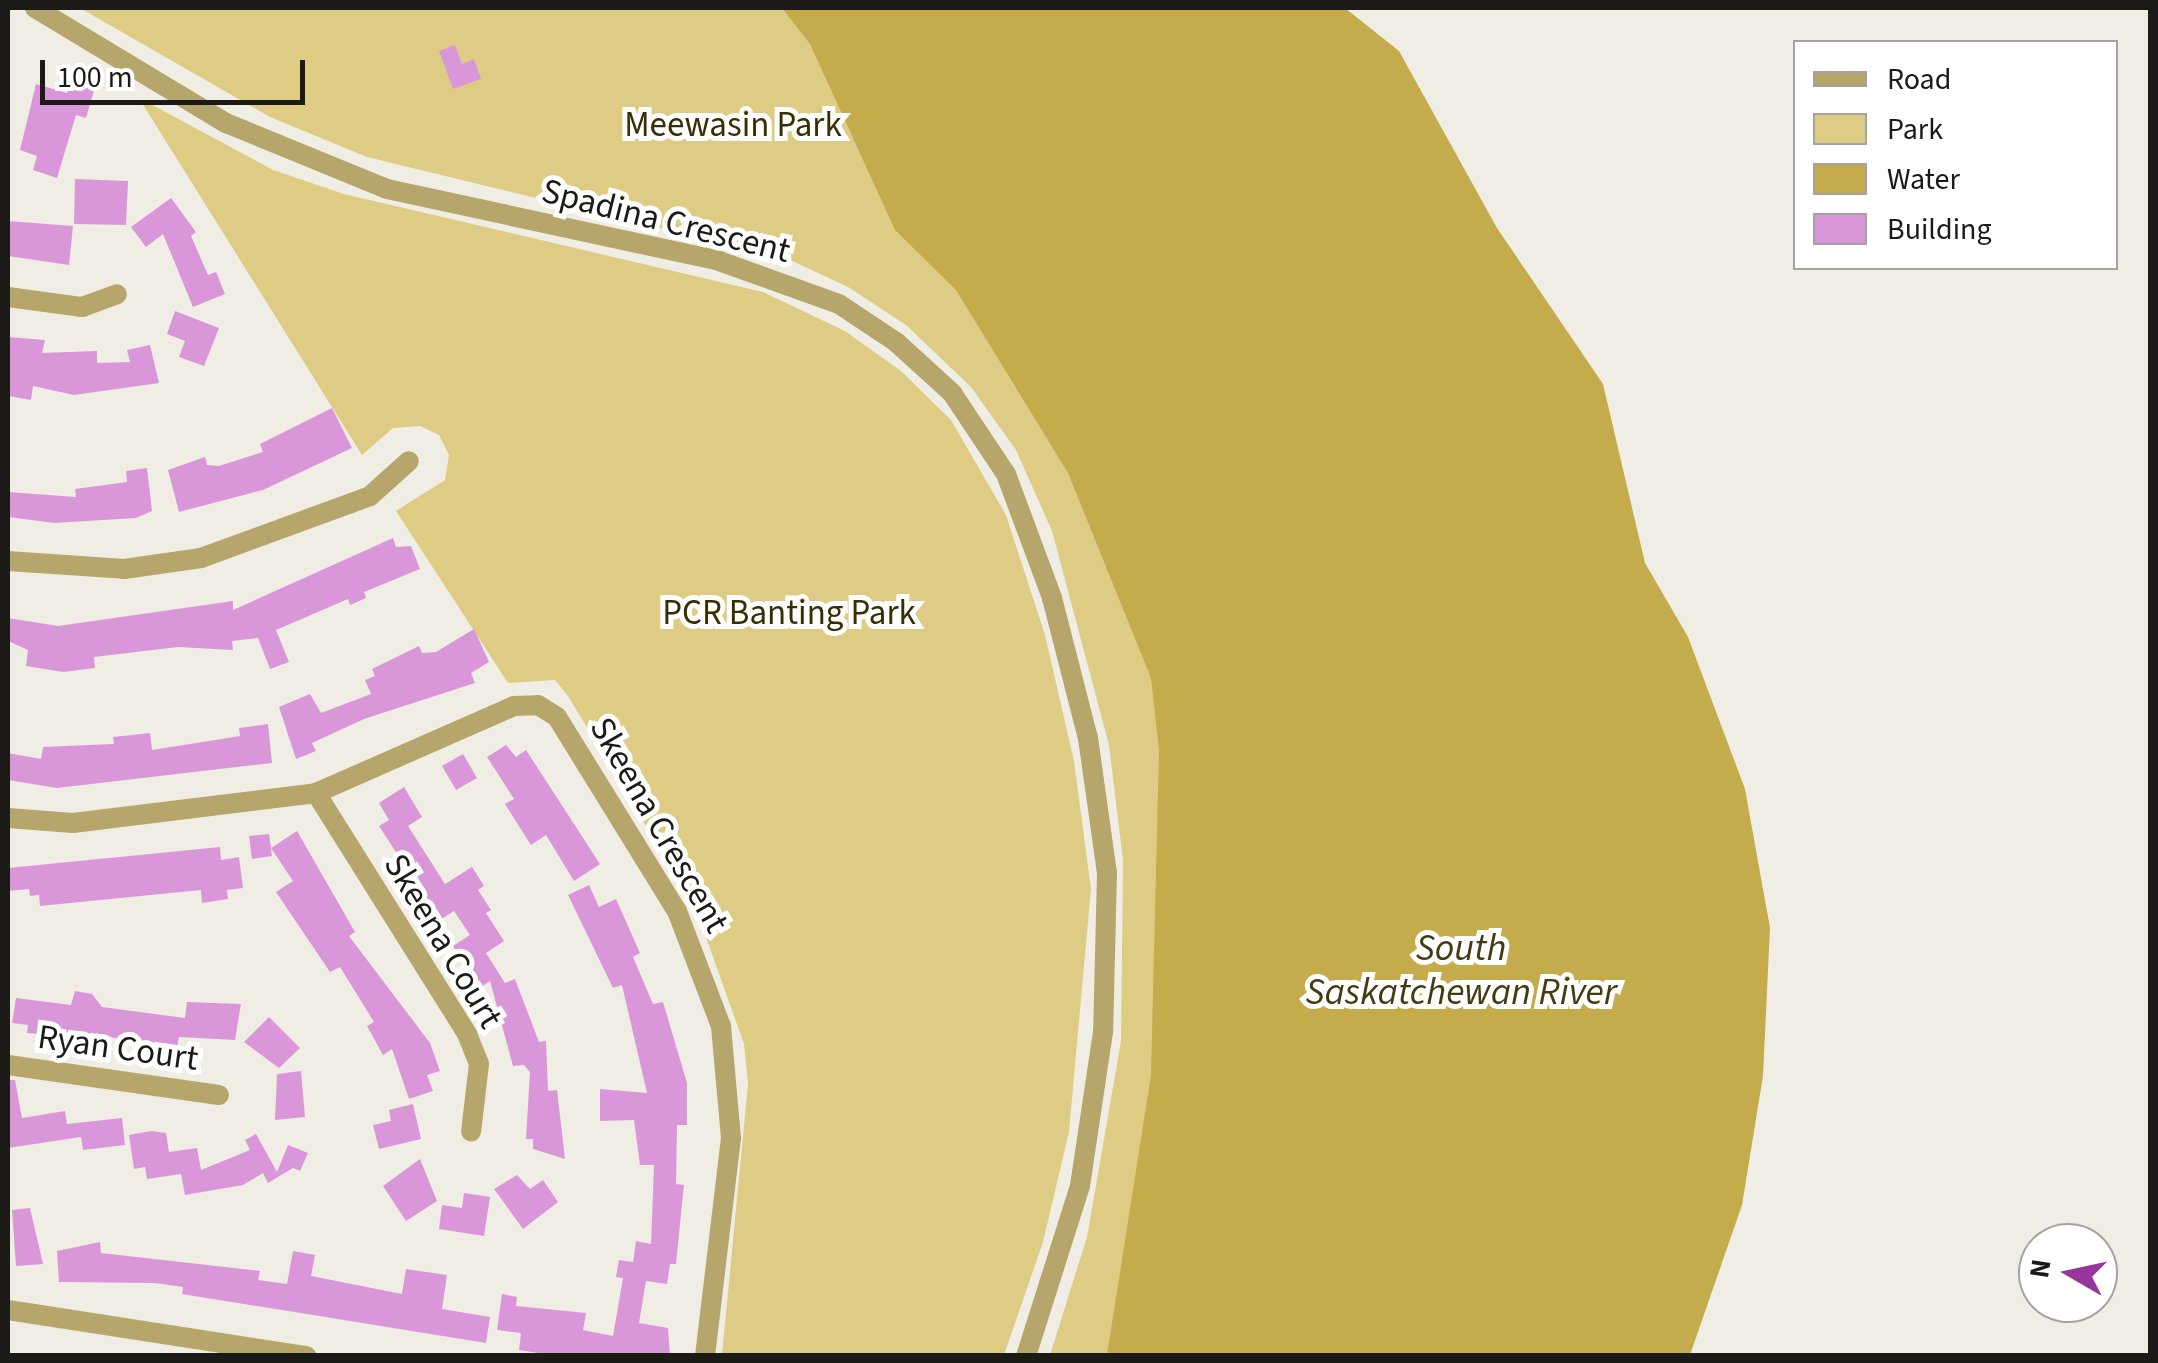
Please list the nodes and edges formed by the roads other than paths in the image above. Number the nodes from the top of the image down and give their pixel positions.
1 (35, 8) edge
2 (116, 294) dead end
3 (8, 297) edge
4 (409, 462) dead end
5 (8, 561) edge
6 (316, 793) junction
7 (8, 818) edge
8 (8, 1065) edge
9 (219, 1095) dead end
10 (471, 1132) dead end
11 (8, 1310) edge
12 (306, 1356) edge
13 (705, 1356) edge
14 (1026, 1356) edge

1 - 14 street, Spadina Crescent
2 - 3 street
4 - 5 street
6 - 7 street, Skeena Crescent
6 - 10 street, Skeena Court
6 - 13 street, Skeena Crescent
8 - 9 street, Ryan Court
11 - 12 street

